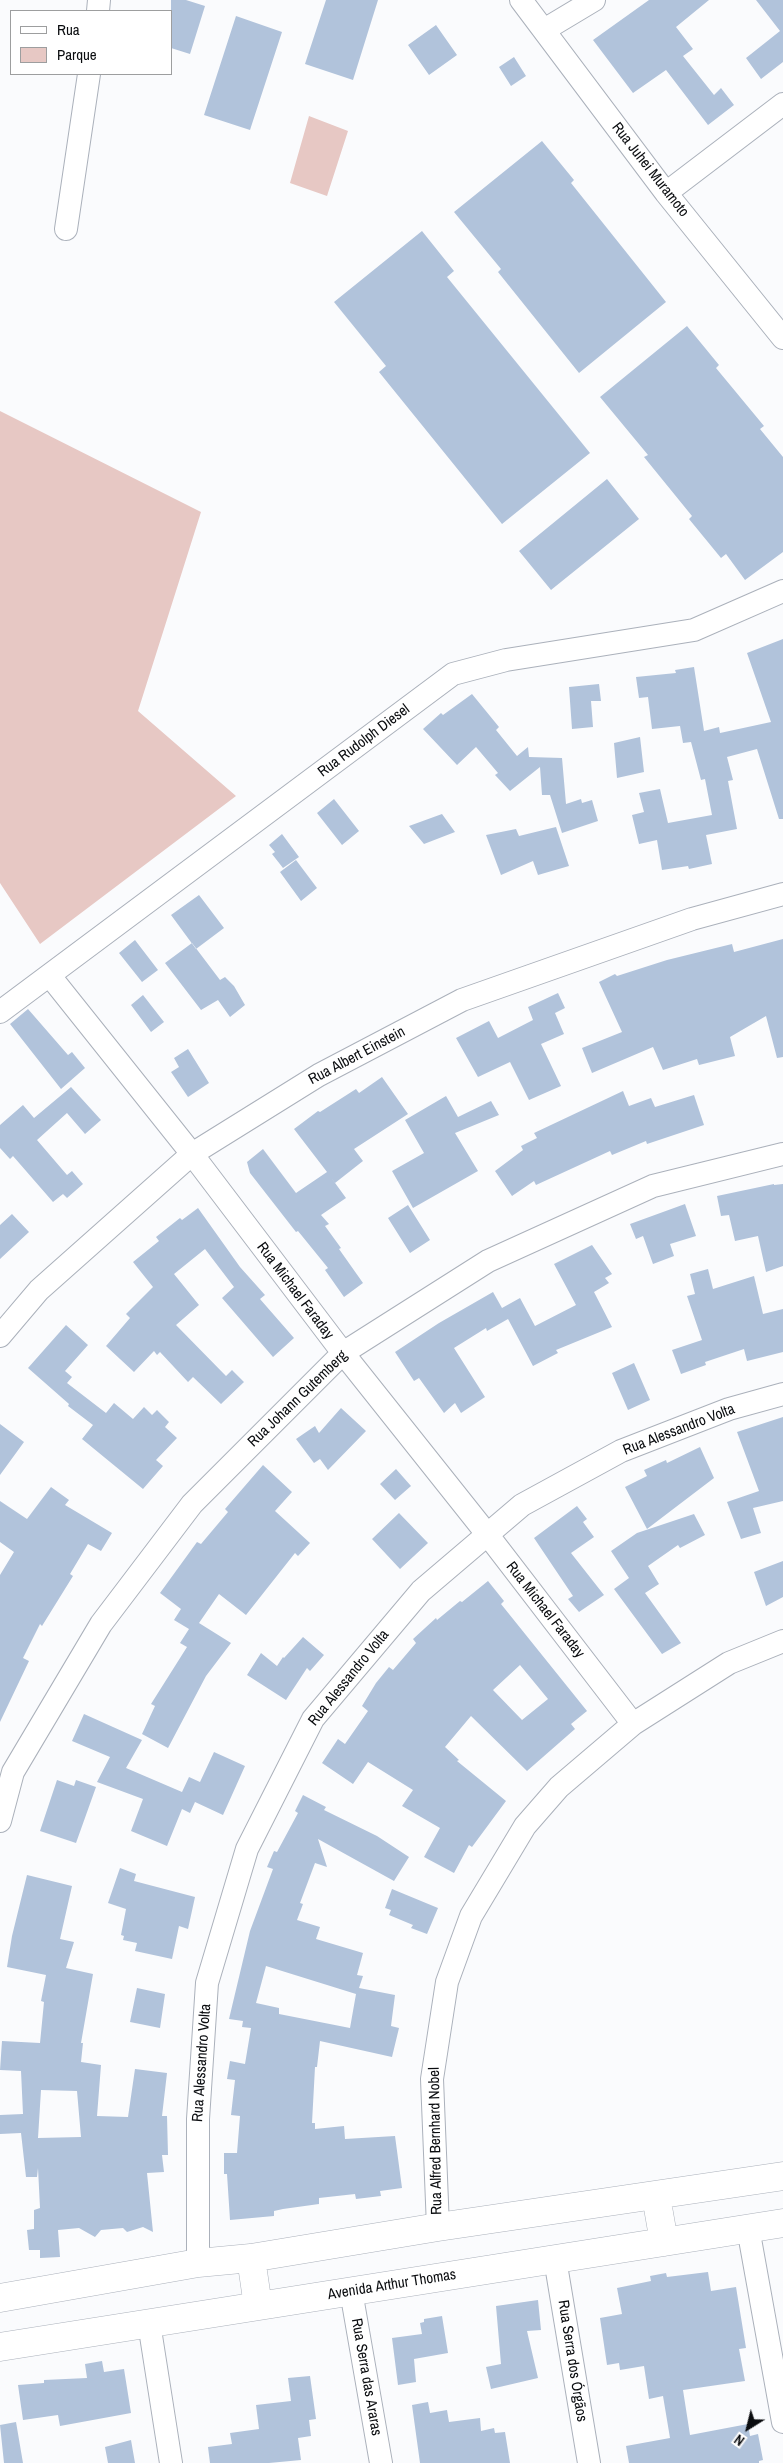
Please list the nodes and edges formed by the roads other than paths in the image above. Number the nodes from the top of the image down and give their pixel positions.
1 (521, 0) edge
2 (594, 0) edge
3 (544, 30) junction
4 (89, 75) edge
5 (783, 104) edge
6 (666, 192) junction
7 (66, 229) dead end
8 (783, 338) edge
9 (783, 591) edge
10 (783, 894) edge
11 (50, 976) junction
12 (0, 1012) edge
13 (192, 1154) junction
14 (783, 1154) edge
15 (0, 1336) edge
16 (342, 1353) junction
17 (783, 1394) edge
18 (487, 1534) junction
19 (783, 1642) edge
20 (633, 1724) junction
21 (1, 1814) edge
22 (783, 2176) edge
23 (656, 2196) junction
24 (783, 2223) edge
25 (438, 2227) junction
26 (748, 2228) junction
27 (664, 2242) junction
28 (251, 2258) junction
29 (555, 2259) junction
30 (198, 2263) junction
31 (351, 2291) junction
32 (0, 2298) edge
33 (258, 2306) junction
34 (149, 2323) junction
35 (0, 2346) edge
36 (783, 2422) edge
37 (171, 2463) edge
38 (381, 2463) edge
39 (588, 2463) edge

1 - 3 street, Rua Juhei Muramoto
2 - 3 street
3 - 6 street, Rua Juhei Muramoto
4 - 7 street
5 - 6 street
6 - 8 street, Rua Juhei Muramoto
9 - 11 street, Rua Rudolph Diesel
10 - 13 street, Rua Albert Einstein
11 - 12 street, Rua Rudolph Diesel
11 - 13 street, Rua Michael Faraday
13 - 15 street, Rua Albert Einstein
13 - 16 street, Rua Michael Faraday
14 - 16 street, Rua Johann Gutemberg
16 - 18 street, Rua Michael Faraday
16 - 21 street, Rua Johann Gutemberg
17 - 18 street, Rua Alessandro Volta
18 - 20 street, Rua Michael Faraday
18 - 30 street, Rua Alessandro Volta
19 - 20 street, Rua Alfred Bernhard Nobel
20 - 25 street, Rua Alfred Bernhard Nobel
22 - 23 main road
23 - 25 main road
23 - 27 main road
24 - 26 main road, Avenida Arthur Thomas
25 - 28 main road
26 - 27 main road, Avenida Arthur Thomas
26 - 36 street
27 - 29 main road, Avenida Arthur Thomas
28 - 30 main road
28 - 33 main road
29 - 31 main road, Avenida Arthur Thomas
29 - 39 street, Rua Serra dos Órgãos
30 - 32 main road
31 - 33 main road, Avenida Arthur Thomas
31 - 38 street, Rua Serra das Araras
33 - 34 main road, Avenida Arthur Thomas
34 - 35 main road, Avenida Arthur Thomas
34 - 37 street

